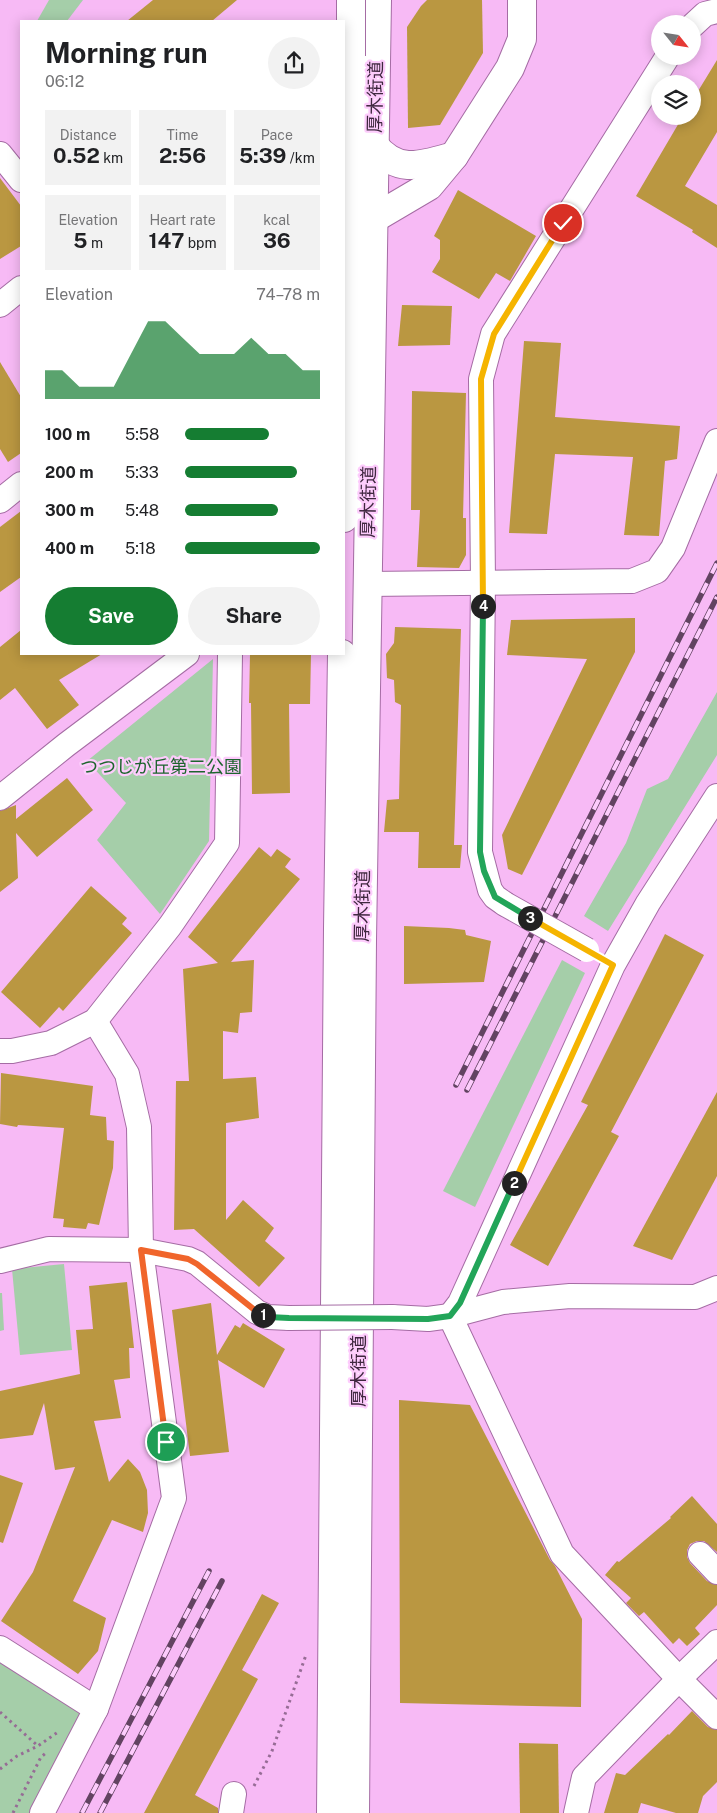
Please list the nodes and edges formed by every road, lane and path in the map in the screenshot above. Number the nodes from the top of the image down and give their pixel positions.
1 (352, 0) edge
2 (370, 0) edge
3 (377, 0) edge
4 (522, 0) edge
5 (717, 11) edge
6 (701, 17) edge
7 (345, 20) edge
8 (662, 65) edge
9 (374, 145) junction
10 (0, 154) edge
11 (454, 156) junction
12 (20, 179) edge
13 (346, 212) edge
14 (373, 219) junction
15 (20, 289) edge
16 (0, 305) edge
17 (345, 332) edge
18 (717, 441) edge
19 (20, 485) edge
20 (0, 501) edge
21 (483, 582) junction
22 (366, 584) junction
23 (186, 655) edge
24 (230, 655) edge
25 (342, 655) edge
26 (717, 796) edge
27 (0, 798) edge
28 (613, 965) junction
29 (95, 1021) junction
30 (0, 1051) edge
31 (141, 1250) junction
32 (0, 1261) edge
33 (717, 1288) edge
34 (450, 1316) junction
35 (700, 1554) dead end
36 (717, 1572) edge
37 (717, 1642) edge
38 (0, 1648) edge
39 (307, 1653) dead end
40 (678, 1679) junction
41 (96, 1709) junction
42 (0, 1712) edge
43 (717, 1717) edge
44 (62, 1731) dead end
45 (38, 1746) junction
46 (0, 1769) edge
47 (232, 1803) edge
48 (42, 1813) edge
49 (331, 1813) edge
50 (355, 1813) edge
51 (576, 1813) edge

1 - 13 highway, 厚木街道, bridge
2 - 7 street
3 - 9 highway, 厚木街道
4 - 11 highway
5 - 6 street
8 - 21 street
9 - 11 highway
9 - 14 highway, 厚木街道
10 - 12 street
11 - 14 highway
13 - 17 highway, 厚木街道
14 - 22 highway, 厚木街道
15 - 16 street
18 - 21 street
19 - 20 street
21 - 22 street
21 - 28 street, bridge
22 - 50 highway, 厚木街道
23 - 27 street
24 - 29 street
25 - 49 highway, 厚木街道
26 - 28 street
28 - 34 street
29 - 30 street
29 - 31 street
31 - 32 street
31 - 34 street, bridge
31 - 41 street
33 - 34 street
34 - 40 street
35 - 36 street
37 - 40 street
38 - 41 street
39 - 47 path
40 - 43 street
40 - 51 street
41 - 48 street
42 - 45 path
44 - 45 path
45 - 46 path

